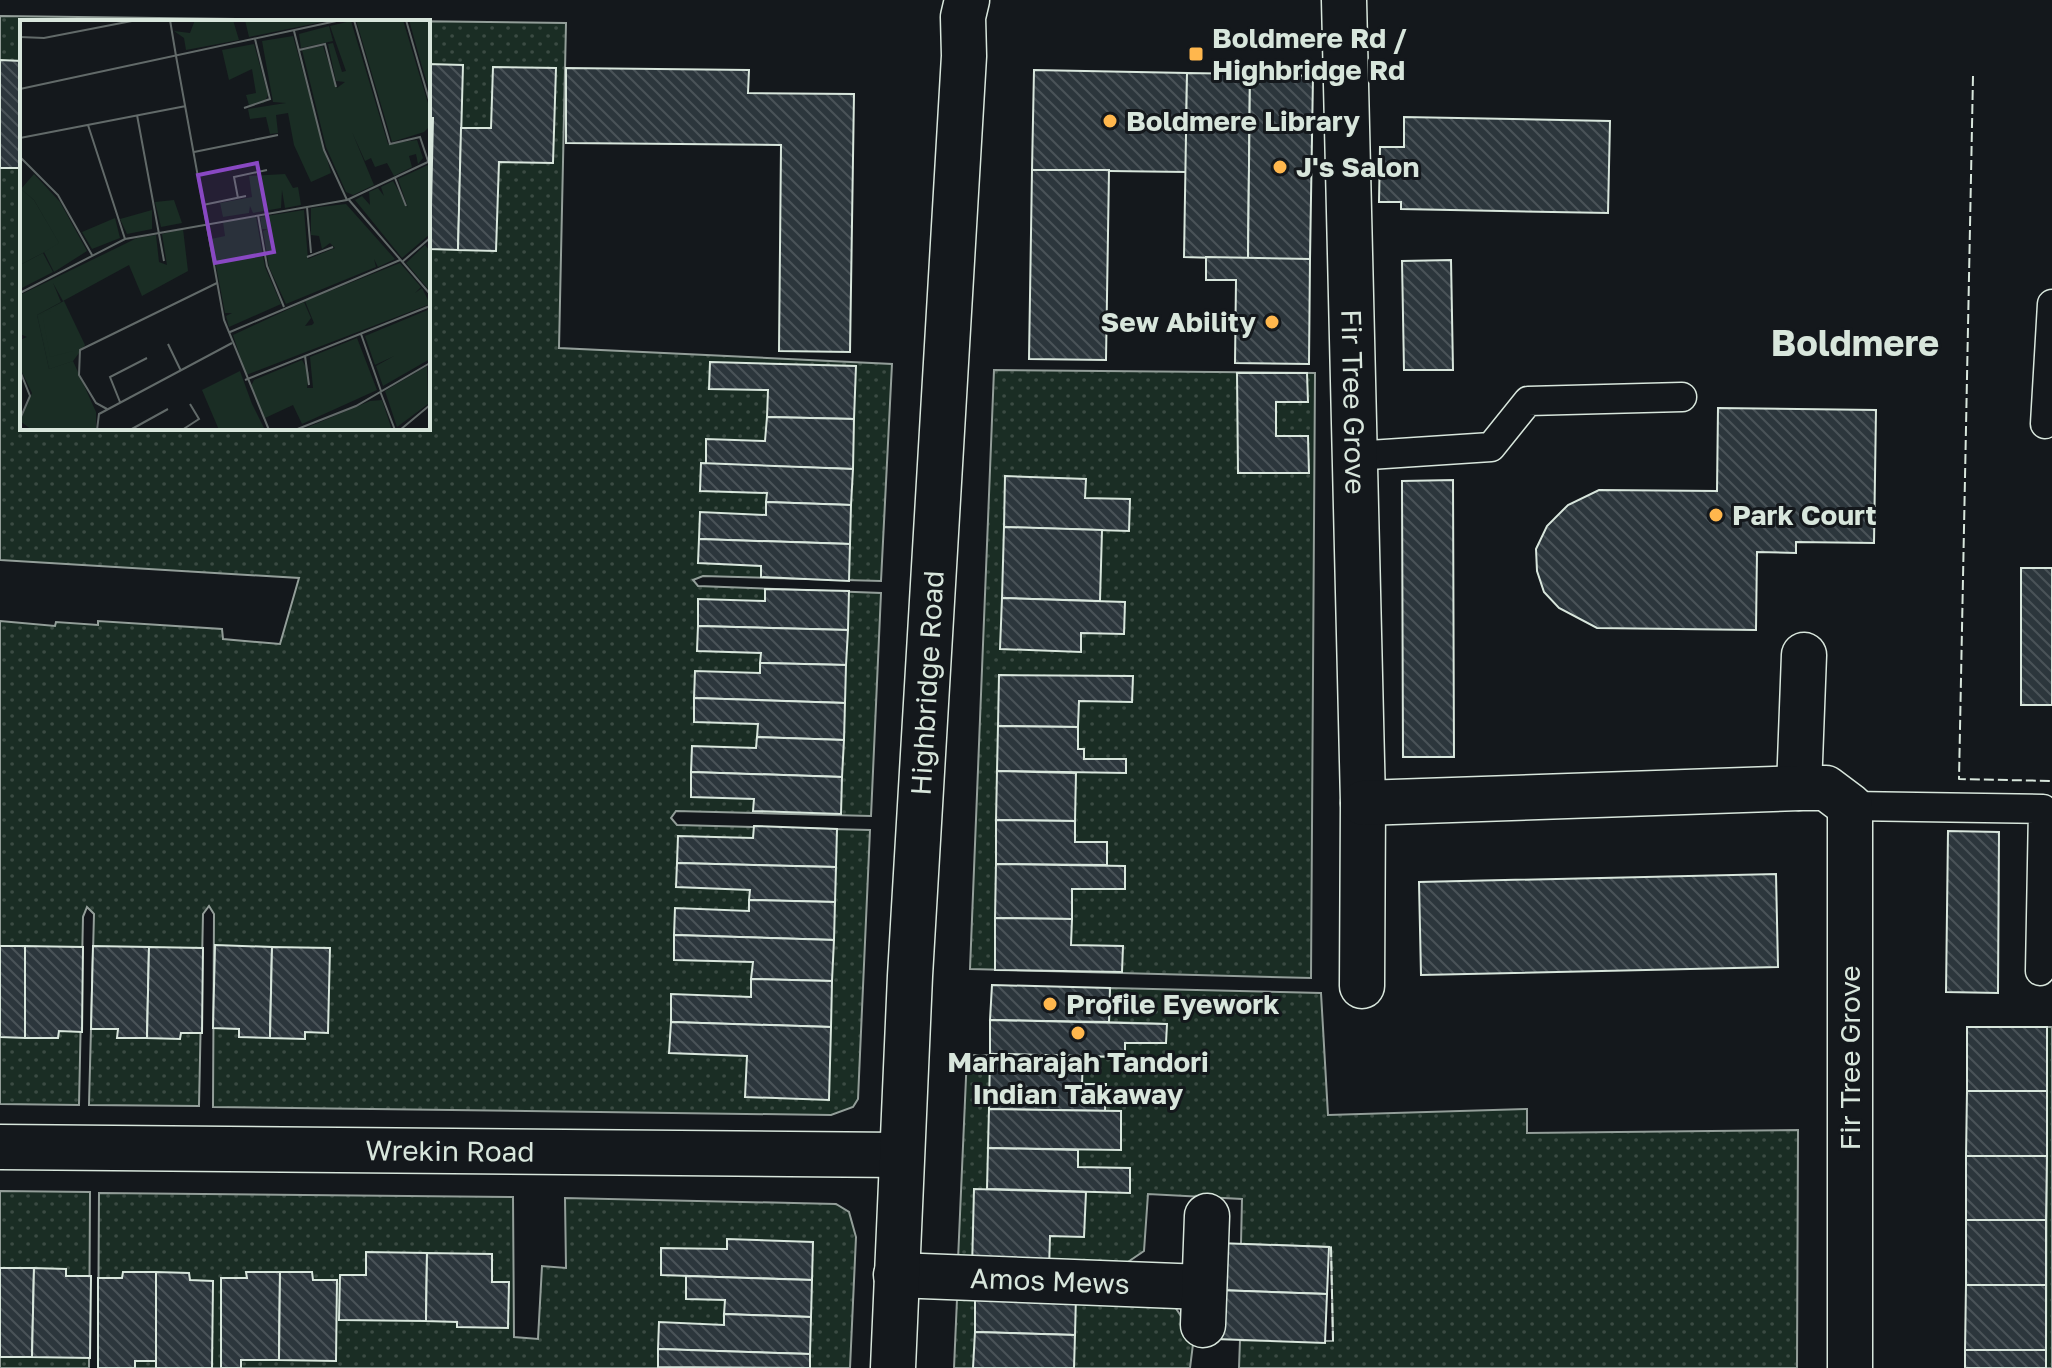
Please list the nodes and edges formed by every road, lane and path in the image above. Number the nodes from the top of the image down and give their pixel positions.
1 (967, 0) edge
2 (1344, 0) edge
3 (2052, 304) edge
4 (1682, 397) dead end
5 (2045, 424) dead end
6 (1354, 456) junction
7 (1804, 655) dead end
8 (1799, 788) junction
9 (1363, 803) junction
10 (1850, 806) junction
11 (2040, 971) dead end
12 (1362, 986) dead end
13 (0, 1147) edge
14 (901, 1155) junction
15 (1207, 1216) dead end
16 (896, 1275) junction
17 (893, 1368) edge
18 (1850, 1368) edge

1 - 14 street, Highbridge Road
2 - 6 street, Fir Tree Grove
3 - 5 lane
4 - 6 lane
6 - 9 street, Fir Tree Grove
7 - 8 street
8 - 9 street
8 - 10 street
9 - 12 street, Fir Tree Grove
10 - 11 lane
10 - 18 street, Fir Tree Grove
13 - 14 street, Wrekin Road
14 - 16 street, Highbridge Road
15 - 16 street, Amos Mews
16 - 17 street, Highbridge Road

